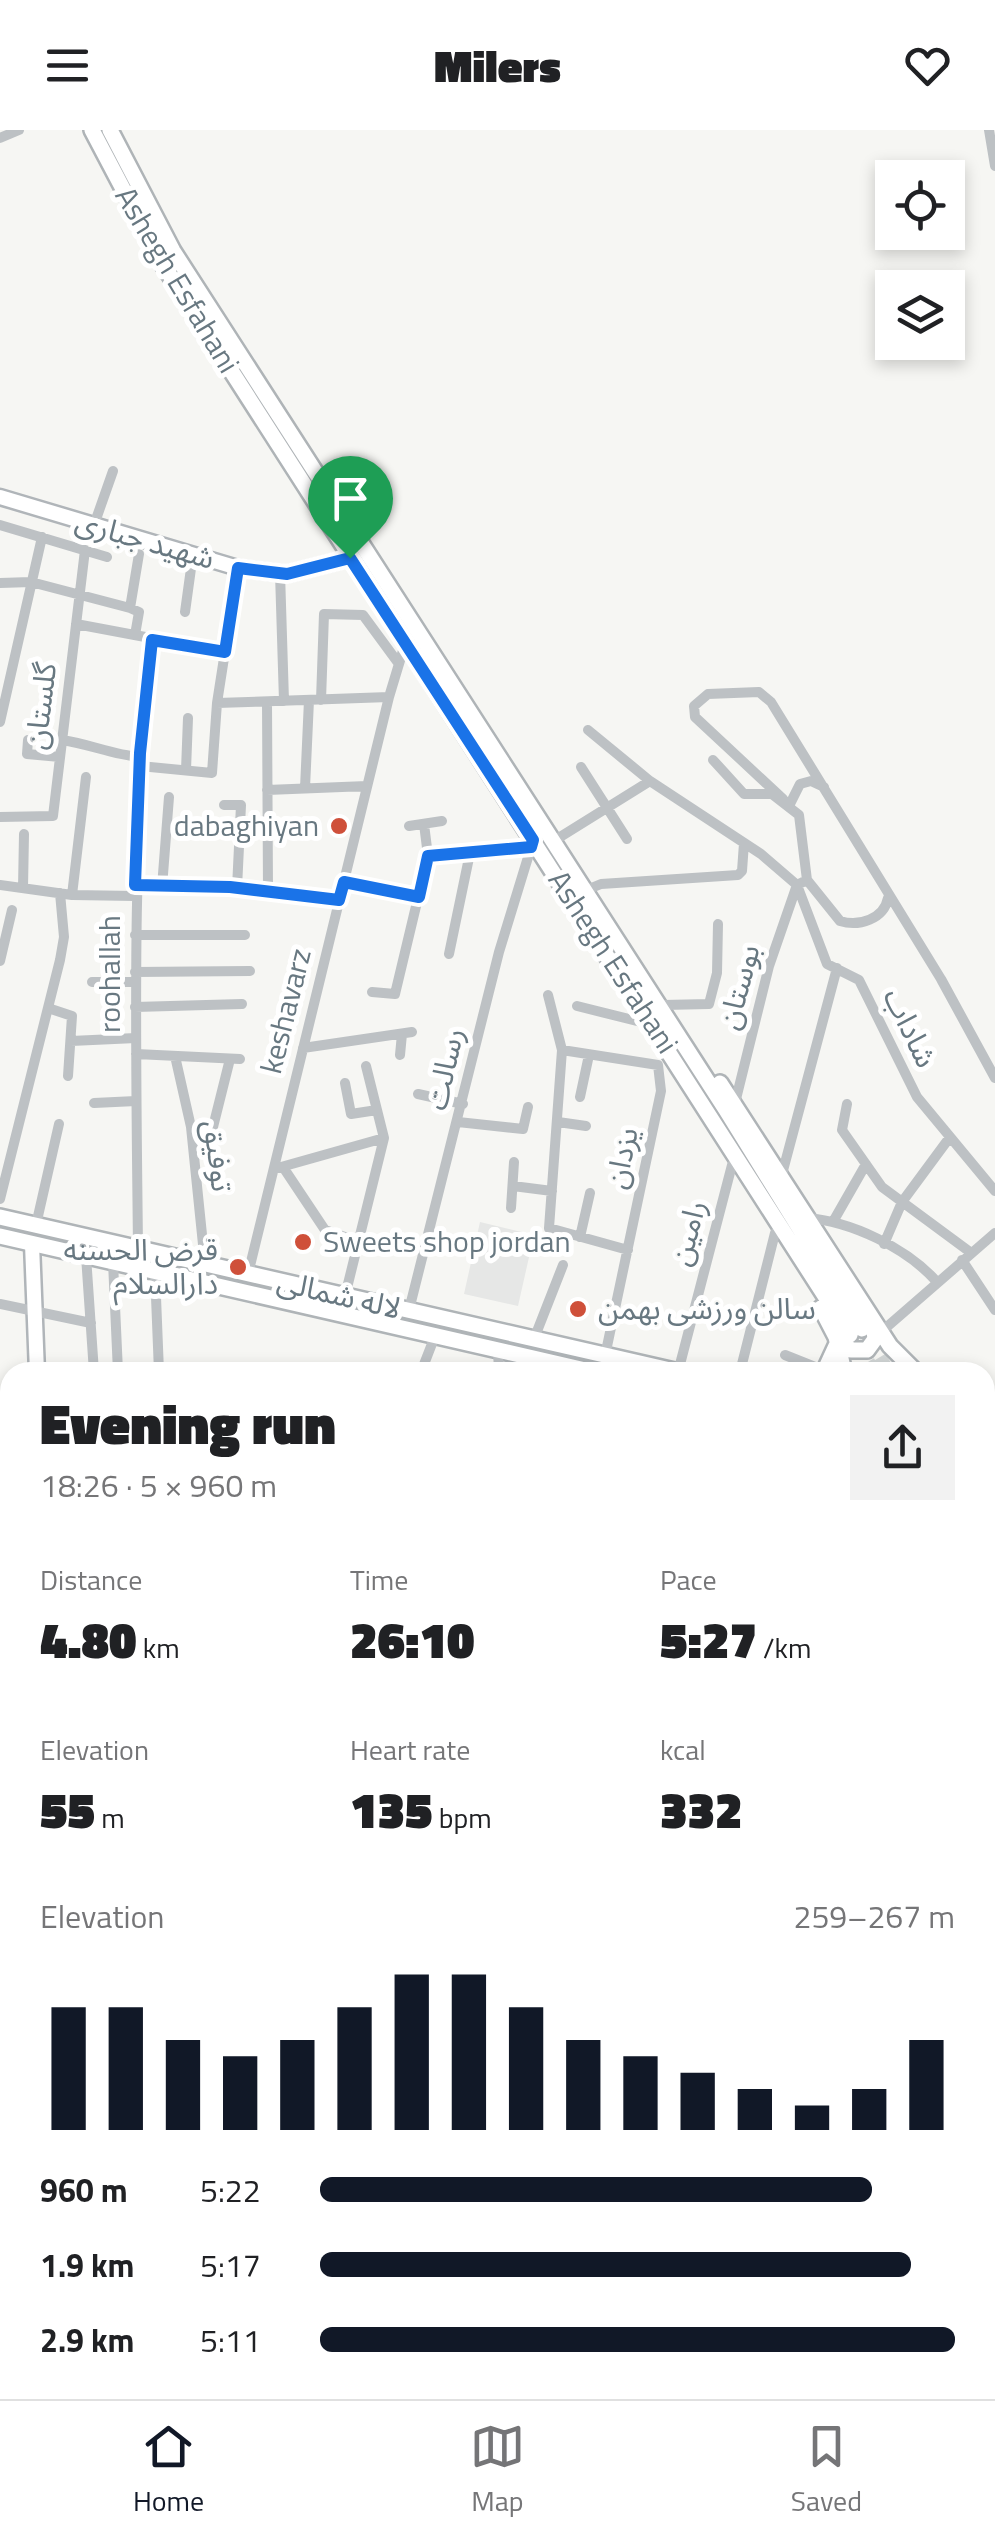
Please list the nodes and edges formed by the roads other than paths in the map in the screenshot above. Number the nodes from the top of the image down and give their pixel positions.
1 (19, 130) edge
2 (92, 130) edge
3 (110, 130) edge
4 (989, 130) edge
5 (0, 138) edge
6 (995, 166) edge
7 (113, 471) dead end
8 (0, 497) edge
9 (0, 525) edge
10 (94, 525) junction
11 (42, 537) junction
12 (84, 550) junction
13 (139, 554) dead end
14 (193, 554) junction
15 (108, 557) dead end
16 (350, 558) junction
17 (238, 568) junction
18 (280, 573) junction
19 (32, 582) junction
20 (0, 583) edge
21 (79, 596) junction
22 (130, 608) junction
23 (185, 612) dead end
24 (76, 624) junction
25 (134, 636) junction
26 (152, 640) junction
27 (405, 644) junction
28 (225, 652) junction
29 (399, 664) junction
30 (3, 694) edge
31 (388, 696) junction
32 (315, 700) junction
33 (284, 701) junction
34 (267, 702) junction
35 (217, 703) junction
36 (188, 718) dead end
37 (0, 722) edge
38 (588, 730) dead end
39 (28, 740) dead end
40 (62, 740) junction
41 (60, 757) junction
42 (712, 760) dead end
43 (140, 761) junction
44 (581, 766) dead end
45 (186, 770) junction
46 (86, 777) dead end
47 (650, 781) junction
48 (367, 786) junction
49 (305, 788) junction
50 (825, 788) junction
51 (268, 790) junction
52 (169, 797) dead end
53 (787, 802) junction
54 (224, 804) dead end
55 (606, 807) junction
56 (0, 817) edge
57 (442, 821) dead end
58 (424, 824) junction
59 (408, 826) dead end
60 (24, 834) dead end
61 (628, 839) dead end
62 (552, 842) junction
63 (532, 843) junction
64 (744, 843) junction
65 (470, 853) junction
66 (428, 856) junction
67 (344, 882) junction
68 (802, 883) junction
69 (0, 885) edge
70 (162, 887) junction
71 (22, 888) junction
72 (238, 888) junction
73 (268, 890) junction
74 (135, 891) junction
75 (584, 892) junction
76 (66, 894) junction
77 (419, 897) junction
78 (888, 898) junction
79 (339, 900) junction
80 (12, 910) dead end
81 (718, 924) dead end
82 (135, 935) junction
83 (245, 935) dead end
84 (615, 953) junction
85 (450, 954) dead end
86 (0, 961) edge
87 (836, 968) junction
88 (250, 971) dead end
89 (135, 977) junction
90 (92, 982) dead end
91 (372, 992) dead end
92 (548, 994) dead end
93 (242, 1004) dead end
94 (663, 1005) junction
95 (577, 1006) dead end
96 (48, 1008) junction
97 (136, 1008) junction
98 (649, 1024) junction
99 (136, 1038) junction
100 (71, 1041) junction
101 (303, 1048) junction
102 (562, 1050) junction
103 (136, 1054) junction
104 (400, 1054) dead end
105 (589, 1054) junction
106 (175, 1056) junction
107 (366, 1066) dead end
108 (68, 1076) dead end
109 (995, 1078) edge
110 (345, 1083) dead end
111 (418, 1094) dead end
112 (580, 1097) dead end
113 (136, 1101) junction
114 (94, 1103) dead end
115 (463, 1104) junction
116 (735, 1104) junction
117 (846, 1104) dead end
118 (528, 1107) dead end
119 (378, 1110) junction
120 (458, 1122) junction
121 (558, 1122) junction
122 (60, 1124) dead end
123 (586, 1126) dead end
124 (191, 1127) junction
125 (950, 1136) junction
126 (384, 1138) junction
127 (514, 1162) dead end
128 (866, 1164) junction
129 (732, 1165) junction
130 (278, 1168) junction
131 (781, 1178) junction
132 (513, 1186) junction
133 (552, 1191) junction
134 (995, 1191) edge
135 (590, 1193) dead end
136 (0, 1199) edge
137 (902, 1202) junction
138 (511, 1208) dead end
139 (0, 1217) edge
140 (805, 1218) junction
141 (834, 1220) junction
142 (36, 1226) junction
143 (774, 1232) junction
144 (995, 1233) edge
145 (0, 1236) edge
146 (580, 1237) junction
147 (359, 1242) junction
148 (32, 1244) junction
149 (884, 1244) junction
150 (138, 1248) junction
151 (628, 1250) junction
152 (86, 1256) junction
153 (966, 1256) junction
154 (112, 1262) junction
155 (205, 1264) junction
156 (563, 1265) dead end
157 (154, 1272) junction
158 (248, 1274) junction
159 (937, 1282) junction
160 (345, 1296) junction
161 (0, 1304) edge
162 (32, 1308) junction
163 (409, 1310) junction
164 (995, 1310) edge
165 (91, 1322) junction
166 (482, 1328) junction
167 (851, 1332) junction
168 (880, 1332) junction
169 (435, 1336) junction
170 (534, 1340) junction
171 (478, 1346) junction
172 (498, 1350) junction
173 (605, 1356) junction
174 (785, 1356) dead end
175 (36, 1362) edge
176 (93, 1362) edge
177 (117, 1362) edge
178 (159, 1362) edge
179 (425, 1362) edge
180 (499, 1362) edge
181 (537, 1362) edge
182 (632, 1362) edge
183 (681, 1362) edge
184 (742, 1362) edge
185 (800, 1362) edge
186 (832, 1362) edge
187 (846, 1362) tunnel mouth
188 (907, 1362) edge

1 - 5 street
2 - 16 main road, Ashegh Esfahani
3 - 62 main road, Ashegh Esfahani
4 - 6 street
7 - 10 street
8 - 10 street, شهید جباری
9 - 11 street, شهید جباری
10 - 14 street, شهید جباری
11 - 12 street, شهید جباری
11 - 19 street
12 - 15 street, شهید جباری
12 - 21 street, گلستان
13 - 22 street
14 - 17 street, شهید جباری
14 - 23 street
16 - 18 street, شهید جباری
16 - 27 main road, Ashegh Esfahani
17 - 18 street, شهید جباری
17 - 28 street
18 - 33 street
19 - 20 street
19 - 21 street
19 - 30 street
21 - 22 street
21 - 24 street, گلستان
22 - 25 street
24 - 25 street
24 - 40 street, گلستان
25 - 26 street
26 - 28 street
26 - 43 street, roohallah
27 - 29 street, keshavarz
27 - 63 main road, Ashegh Esfahani
28 - 35 street
29 - 31 street, keshavarz
29 - 32 street
30 - 37 street
31 - 32 street
31 - 48 street, keshavarz
32 - 33 street
32 - 49 street
33 - 34 street
34 - 35 street
34 - 51 street
35 - 45 street
36 - 45 street
38 - 47 street, شاداب
39 - 41 street
40 - 41 street, گلستان
40 - 43 street
41 - 56 street, گلستان
42 - 53 street
43 - 45 street
43 - 74 street, roohallah
44 - 55 street
46 - 76 street
47 - 55 street
47 - 64 street, شاداب
48 - 49 street
48 - 67 street, keshavarz
49 - 51 street
50 - 53 street
50 - 53 street
50 - 78 street
51 - 73 street
52 - 70 street
53 - 68 street
54 - 72 street
55 - 61 street
55 - 62 street
57 - 58 street
58 - 59 street
58 - 66 street
60 - 71 street
62 - 75 main road, Ashegh Esfahani
63 - 65 street
63 - 84 main road, Ashegh Esfahani
63 - 115 street, رسالت
64 - 68 street, شاداب
64 - 75 street
65 - 66 street
65 - 85 street
66 - 77 street
67 - 77 street
67 - 79 street, keshavarz
68 - 78 street
68 - 87 street, شاداب
68 - 116 street, بوستان
69 - 71 street
70 - 72 street
70 - 74 street
71 - 76 street
72 - 73 street
73 - 79 street
74 - 76 street
74 - 82 street, roohallah
75 - 84 main road, Ashegh Esfahani
76 - 96 street
77 - 91 street
78 - 109 street
79 - 101 street, keshavarz
80 - 86 street
81 - 94 street
82 - 83 street
82 - 89 street, roohallah
84 - 94 main road
84 - 98 main road
84 - 167 main road, Ashegh Esfahani
87 - 125 street, شاداب
87 - 131 street
88 - 89 street
89 - 90 street
89 - 97 street, roohallah
92 - 102 street
93 - 97 street
94 - 116 main road
95 - 98 street
96 - 100 street
96 - 136 street
97 - 99 street, roohallah
98 - 129 main road
99 - 100 street
99 - 103 street, roohallah
100 - 108 street
101 - 104 street
101 - 130 street, keshavarz
102 - 105 street, یزدان
102 - 121 street
103 - 106 street
103 - 113 street, roohallah
105 - 112 street
105 - 151 street, یزدان
106 - 124 street, توفیق
106 - 124 street
107 - 119 street
110 - 119 street
111 - 115 street
113 - 114 street
113 - 150 street, roohallah
115 - 120 street, رسالت
116 - 131 main road
117 - 128 street
118 - 120 street
119 - 126 street
120 - 163 street, رسالت
121 - 123 street
121 - 133 street
122 - 142 street
124 - 155 street, توفیق
125 - 134 street, شاداب
125 - 137 street
126 - 130 street
126 - 147 street
127 - 132 street
128 - 137 street
128 - 141 street
129 - 143 main road
129 - 183 street, رامین
130 - 147 street
130 - 158 street, keshavarz
131 - 140 main road
132 - 133 street
132 - 138 street
133 - 146 street
135 - 146 street
137 - 149 street
137 - 153 street
139 - 142 main road, لاله شمالی
140 - 141 street
140 - 167 main road
141 - 149 street
142 - 150 main road, لاله شمالی
143 - 167 main road
143 - 184 street
144 - 153 street
145 - 148 main road, لاله شمالی
146 - 151 street
147 - 160 street
148 - 152 main road, لاله شمالی
148 - 162 street
149 - 159 street
150 - 155 main road, لاله شمالی
151 - 173 street, یزدان
152 - 154 main road, لاله شمالی
152 - 165 street
153 - 159 street
153 - 164 street
154 - 157 main road, لاله شمالی
154 - 177 street
155 - 158 main road, لاله شمالی
156 - 170 street
157 - 169 main road, لاله شمالی
157 - 178 street
158 - 160 main road, لاله شمالی
159 - 168 street
160 - 163 main road, لاله شمالی
161 - 162 street
162 - 165 street
162 - 175 street
163 - 166 main road, لاله شمالی
165 - 176 street
166 - 170 main road, لاله شمالی
166 - 171 main road
167 - 168 main road
167 - 186 main road
167 - 187 main road
168 - 188 main road
169 - 171 main road, لاله شمالی
169 - 179 street
170 - 173 main road, لاله شمالی
171 - 172 main road, لاله شمالی
172 - 180 street
172 - 181 main road, لاله شمالی
173 - 182 main road, لاله شمالی
174 - 185 street

